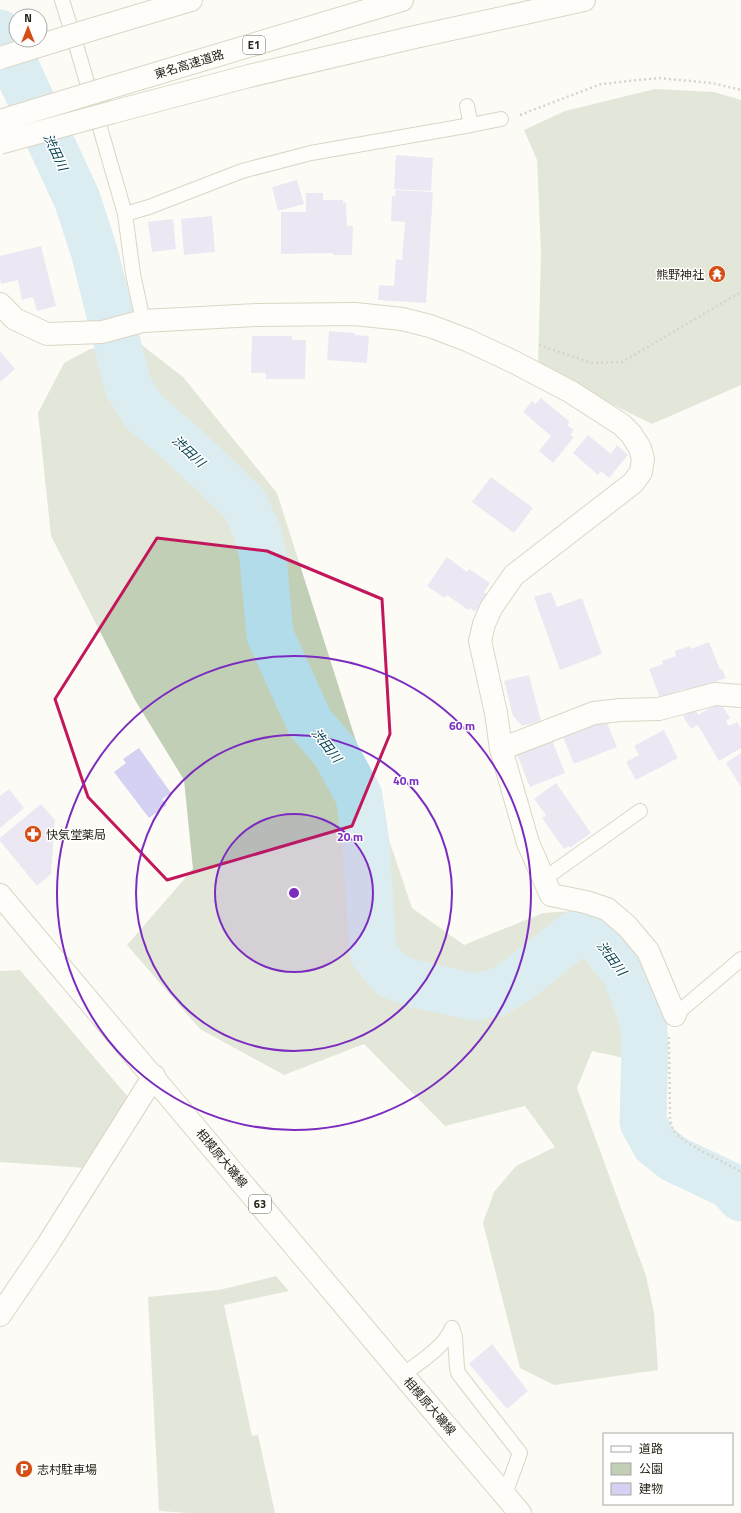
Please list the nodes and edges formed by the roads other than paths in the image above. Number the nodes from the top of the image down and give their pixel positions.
1 (62, 0) edge
2 (191, 0) edge
3 (402, 0) edge
4 (584, 0) edge
5 (0, 58) edge
6 (467, 106) dead end
7 (501, 119) road end
8 (0, 121) edge
9 (471, 125) junction
10 (0, 143) edge
11 (125, 214) junction
12 (0, 304) edge
13 (138, 322) junction
14 (741, 696) edge
15 (502, 749) junction
16 (640, 812) dead end
17 (544, 879) junction
18 (3, 902) edge
19 (741, 959) edge
20 (675, 1015) joint
21 (154, 1076) junction
22 (2, 1309) edge
23 (403, 1375) junction
24 (505, 1494) junction
25 (520, 1513) edge

1 - 11 lane
2 - 5 main road, bridge
3 - 8 main road, 東名高速道路 / E1, bridge
4 - 10 main road, bridge
6 - 9 lane
7 - 9 lane
9 - 11 lane
11 - 13 lane
12 - 13 main road
13 - 15 main road
14 - 15 main road
15 - 17 main road
16 - 17 lane
17 - 20 main road
18 - 21 main road, 相模原大磯線 / 63
19 - 20 lane
21 - 22 main road
21 - 23 main road, 相模原大磯線 / 63
23 - 24 main road, 相模原大磯線 / 63
23 - 24 lane
24 - 25 main road, 相模原大磯線 / 63

